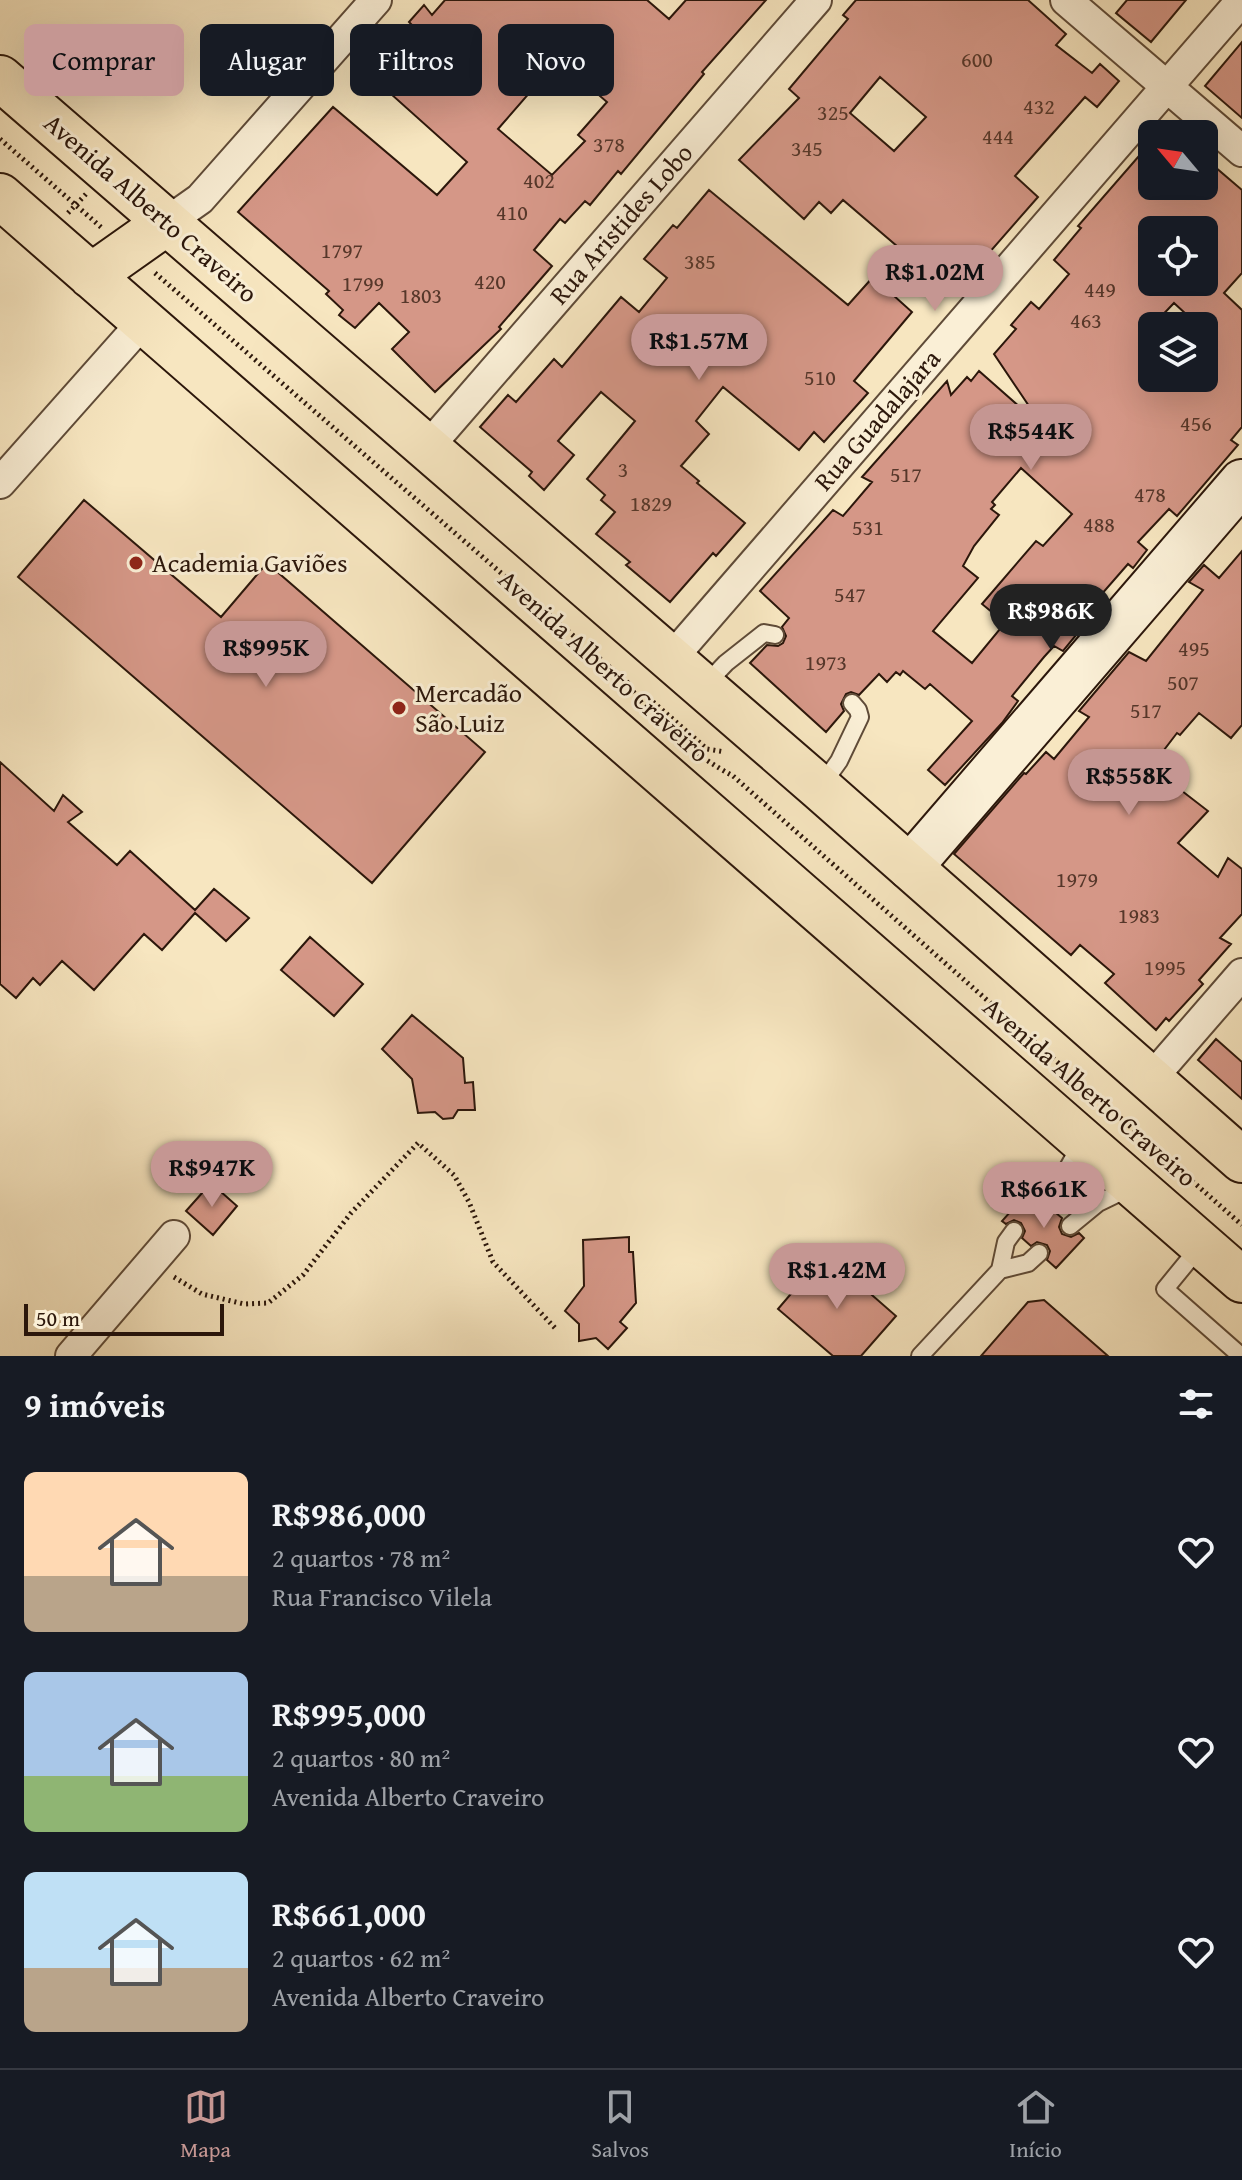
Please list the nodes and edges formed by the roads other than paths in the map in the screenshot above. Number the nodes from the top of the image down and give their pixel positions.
1 (376, 0) edge
2 (816, 0) edge
3 (1066, 0) edge
4 (1242, 0) edge
5 (0, 78) edge
6 (1168, 87) junction
7 (1242, 151) edge
8 (0, 196) edge
9 (166, 223) junction
10 (91, 276) junction
11 (143, 322) junction
12 (427, 448) junction
13 (1242, 482) edge
14 (0, 483) edge
15 (775, 635) dead end
16 (670, 660) junction
17 (702, 688) junction
18 (852, 703) dead end
19 (820, 788) junction
20 (910, 867) junction
21 (1242, 974) edge
22 (1150, 1080) junction
23 (1083, 1141) junction
24 (1242, 1160) edge
25 (1133, 1186) junction
26 (1041, 1200) dead end
27 (1070, 1226) dead end
28 (1014, 1231) dead end
29 (174, 1236) dead end
30 (1201, 1245) junction
31 (1039, 1253) dead end
32 (1000, 1270) junction
33 (1242, 1280) edge
34 (71, 1356) edge
35 (920, 1356) edge
36 (1241, 1356) edge

1 - 9 street
2 - 12 street, Rua Aristides Lobo
3 - 6 street
4 - 6 street, Rua Guadalajara
5 - 9 main road, Avenida Alberto Craveiro
6 - 7 street
6 - 16 street, Rua Guadalajara
8 - 10 main road, Avenida Alberto Craveiro
9 - 10 main road
9 - 12 main road, Avenida Alberto Craveiro
10 - 11 main road, Avenida Alberto Craveiro
11 - 14 street
11 - 23 main road, Avenida Alberto Craveiro
12 - 16 main road, Avenida Alberto Craveiro
13 - 20 street
15 - 17 lane
16 - 17 main road, Avenida Alberto Craveiro
17 - 19 main road, Avenida Alberto Craveiro
18 - 19 lane
19 - 20 main road, Avenida Alberto Craveiro
20 - 22 main road, Avenida Alberto Craveiro
21 - 22 street
22 - 24 main road, Avenida Alberto Craveiro
23 - 25 main road, Avenida Alberto Craveiro
23 - 26 lane
25 - 27 lane
25 - 30 main road, Avenida Alberto Craveiro
28 - 32 lane
29 - 34 street
30 - 33 main road, Avenida Alberto Craveiro
30 - 36 lane
31 - 32 lane
32 - 35 lane

